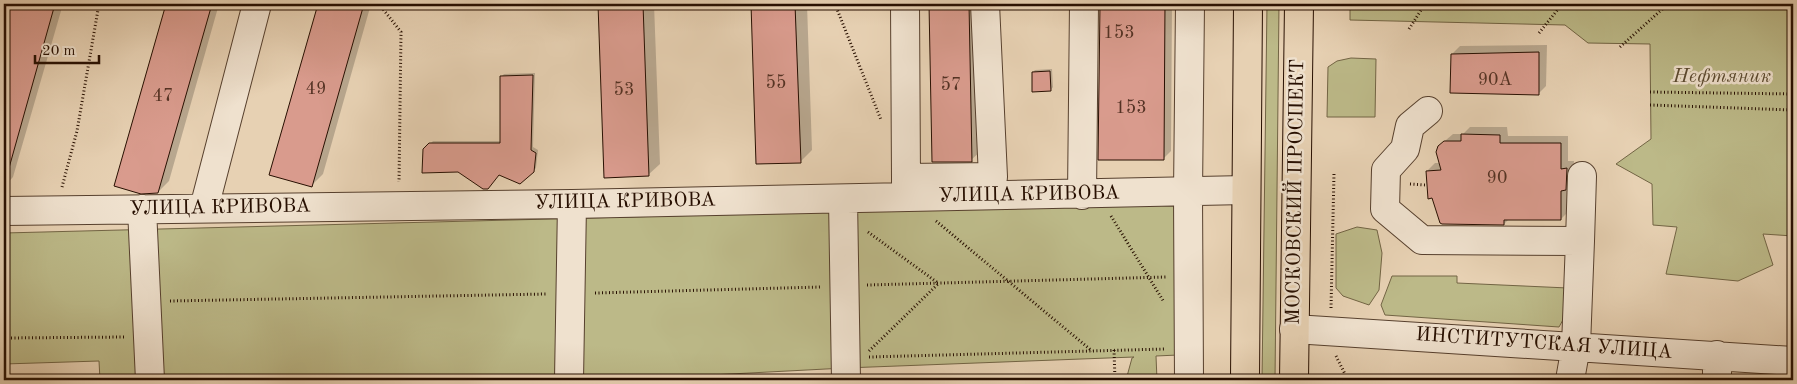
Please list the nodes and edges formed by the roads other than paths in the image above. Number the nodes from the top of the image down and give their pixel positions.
1 (257, 4) edge
2 (905, 4) edge
3 (985, 4) edge
4 (1084, 4) edge
5 (1190, 4) edge
6 (1248, 4) edge
7 (1298, 4) edge
8 (1428, 111) dead end
9 (1582, 176) dead end
10 (906, 188) junction
11 (1246, 190) junction
12 (1188, 193) junction
13 (1090, 195) junction
14 (572, 204) junction
15 (843, 206) junction
16 (204, 208) junction
17 (142, 209) junction
18 (4, 212) edge
19 (1580, 241) junction
20 (1294, 329) junction
21 (1576, 346) junction
22 (1793, 361) edge
23 (1716, 368) edge
24 (846, 374) edge
25 (150, 380) edge
26 (570, 380) edge
27 (1189, 380) edge
28 (1245, 380) edge
29 (1294, 380) edge
30 (1570, 380) edge

1 - 16 street
2 - 10 street
3 - 10 street
4 - 13 street
5 - 12 street
6 - 11 main road
7 - 20 main road, МОСКОВСКИЙ ПРОСПЕКТ
8 - 19 street
9 - 19 street
10 - 13 street, УЛИЦА КРИВОВА
10 - 15 street, УЛИЦА КРИВОВА
11 - 12 street, УЛИЦА КРИВОВА
11 - 28 main road
12 - 13 street, УЛИЦА КРИВОВА
12 - 27 street
14 - 15 street, УЛИЦА КРИВОВА
14 - 16 street, УЛИЦА КРИВОВА
14 - 26 street
15 - 24 street
16 - 17 street, УЛИЦА КРИВОВА
17 - 18 street, УЛИЦА КРИВОВА
17 - 25 street
19 - 21 street
20 - 21 street, ИНСТИТУТСКАЯ УЛИЦА
20 - 29 main road, МОСКОВСКИЙ ПРОСПЕКТ
21 - 23 street, ИНСТИТУТСКАЯ УЛИЦА
21 - 30 street
22 - 23 street, ИНСТИТУТСКАЯ УЛИЦА

